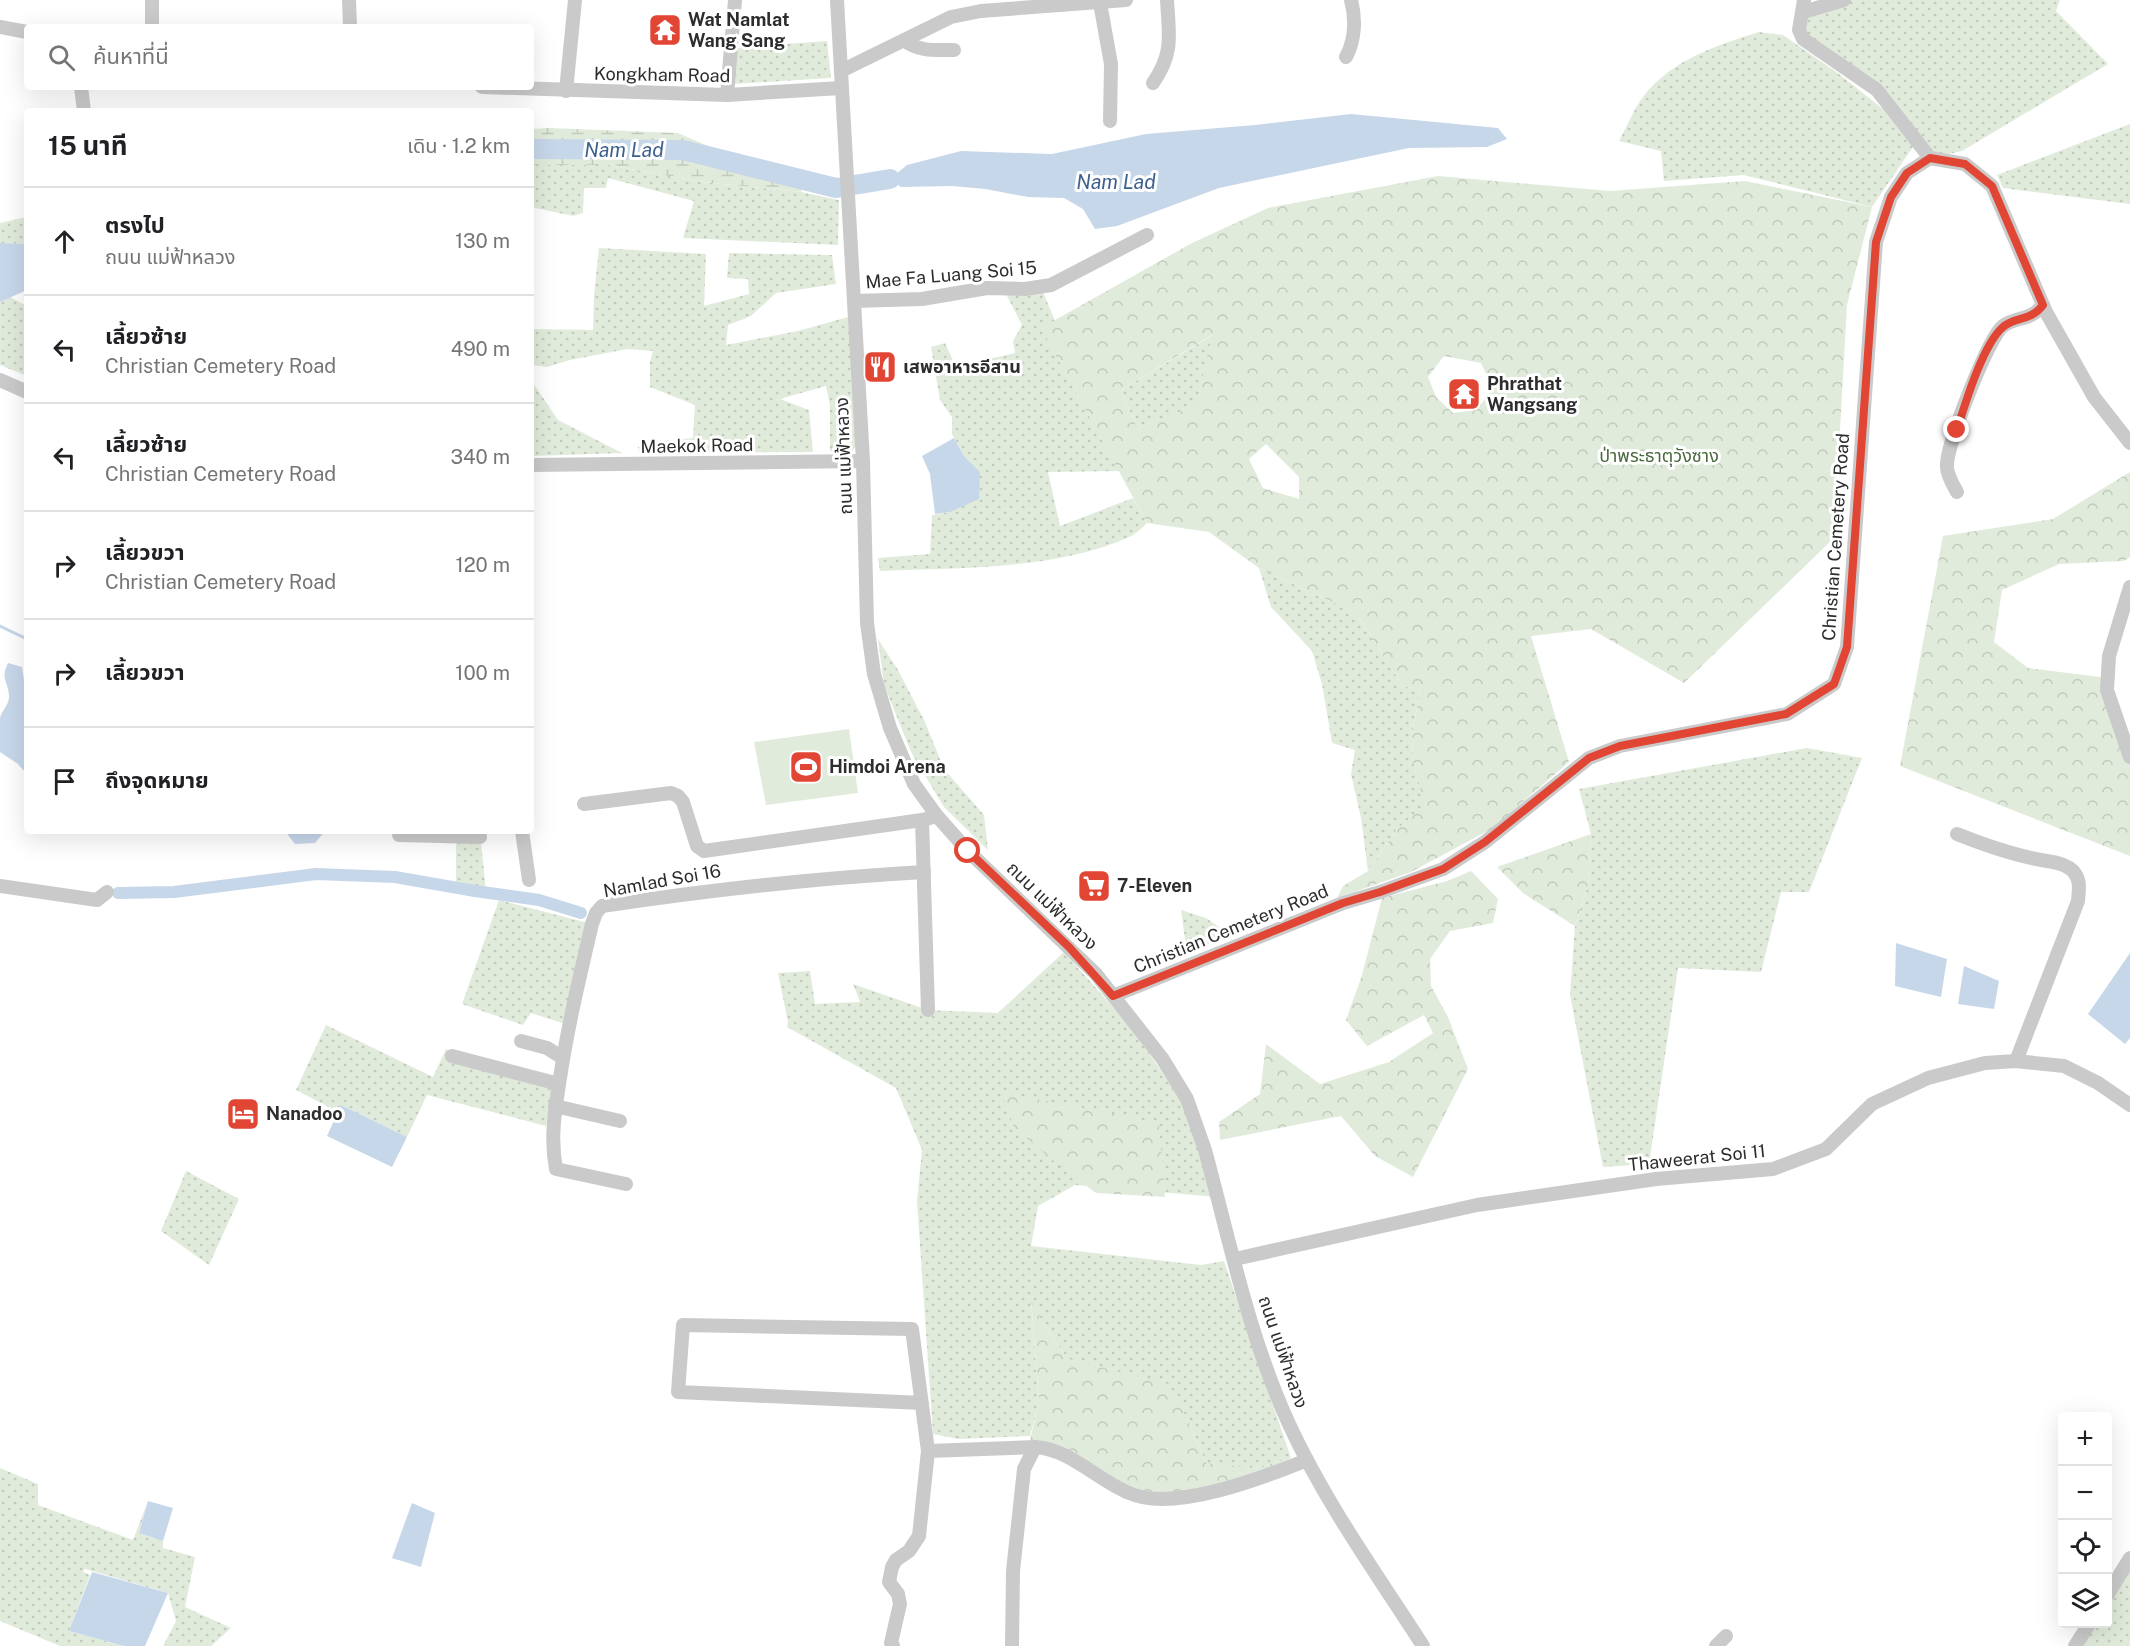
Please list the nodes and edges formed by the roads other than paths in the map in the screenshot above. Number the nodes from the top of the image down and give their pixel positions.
1 (152, 0) edge
2 (349, 0) edge
3 (575, 0) edge
4 (735, 0) edge
5 (837, 0) edge
6 (1126, 0) edge
7 (1167, 0) edge
8 (1352, 0) edge
9 (1844, 0) edge
10 (1100, 3) junction
11 (1804, 6) edge
12 (152, 24) edge
13 (350, 24) edge
14 (0, 27) edge
15 (24, 31) edge
16 (904, 40) junction
17 (954, 50) dead end
18 (1346, 57) dead end
19 (841, 71) junction
20 (1153, 83) dead end
21 (841, 88) junction
22 (534, 89) edge
23 (81, 90) edge
24 (566, 91) junction
25 (727, 95) junction
26 (84, 108) edge
27 (1110, 121) dead end
28 (1930, 158) junction
29 (1147, 235) dead end
30 (854, 301) junction
31 (2043, 305) junction
32 (0, 380) edge
33 (24, 391) edge
34 (2130, 443) edge
35 (863, 461) junction
36 (534, 465) edge
37 (1957, 492) dead end
38 (2130, 587) edge
39 (2130, 757) edge
40 (584, 804) dead end
41 (937, 816) junction
42 (922, 820) junction
43 (399, 834) edge
44 (522, 834) edge
45 (1958, 834) dead end
46 (480, 837) dead end
47 (924, 872) junction
48 (529, 879) dead end
49 (0, 886) edge
50 (107, 892) dead end
51 (1113, 996) junction
52 (928, 1010) dead end
53 (521, 1041) dead end
54 (452, 1056) dead end
55 (563, 1058) junction
56 (2016, 1060) junction
57 (559, 1084) junction
58 (2130, 1105) edge
59 (555, 1106) junction
60 (620, 1121) dead end
61 (626, 1184) dead end
62 (1234, 1258) junction
63 (922, 1403) junction
64 (1035, 1447) junction
65 (928, 1451) junction
66 (1307, 1460) junction
67 (2130, 1558) edge
68 (2112, 1587) edge
69 (2086, 1628) edge
70 (893, 1646) edge
71 (1012, 1646) edge
72 (1422, 1646) edge
73 (2075, 1646) edge

1 - 12 street
2 - 13 street
3 - 24 street
4 - 25 street
5 - 19 street, ถนน แม่ฟ้าหลวง
6 - 10 street
7 - 20 street
8 - 18 street
9 - 11 street
10 - 16 street
10 - 27 street
11 - 28 street
14 - 15 street
16 - 17 street
16 - 19 street
19 - 21 street, ถนน แม่ฟ้าหลวง
21 - 25 street, Kongkham Road
21 - 30 street, ถนน แม่ฟ้าหลวง
22 - 24 street, Kongkham Road
23 - 26 street
24 - 25 street, Kongkham Road
28 - 31 street
28 - 51 street, Christian Cemetery Road
29 - 30 street, Mae Fa Luang Soi 15
30 - 35 street, ถนน แม่ฟ้าหลวง
31 - 34 street
31 - 37 street
32 - 33 street
35 - 36 street, Maekok Road
35 - 41 street, ถนน แม่ฟ้าหลวง
38 - 39 street
40 - 42 street
41 - 42 street
41 - 51 street, ถนน แม่ฟ้าหลวง
42 - 47 street
43 - 46 street
44 - 48 street
45 - 56 street
47 - 52 street
47 - 55 street, Namlad Soi 16
49 - 50 street
51 - 62 street, ถนน แม่ฟ้าหลวง
53 - 55 street
54 - 57 street
55 - 57 street, Namlad Soi 16
56 - 58 street, Thaweerat Soi 11
56 - 62 street, Thaweerat Soi 11
57 - 59 street, Namlad Soi 16
59 - 60 street
59 - 61 street, Namlad Soi 16
62 - 66 street, ถนน แม่ฟ้าหลวง
63 - 63 street
63 - 65 street
64 - 65 street
64 - 66 street
64 - 71 street
65 - 70 street
66 - 72 street, ถนน แม่ฟ้าหลวง
67 - 68 street
69 - 73 street

